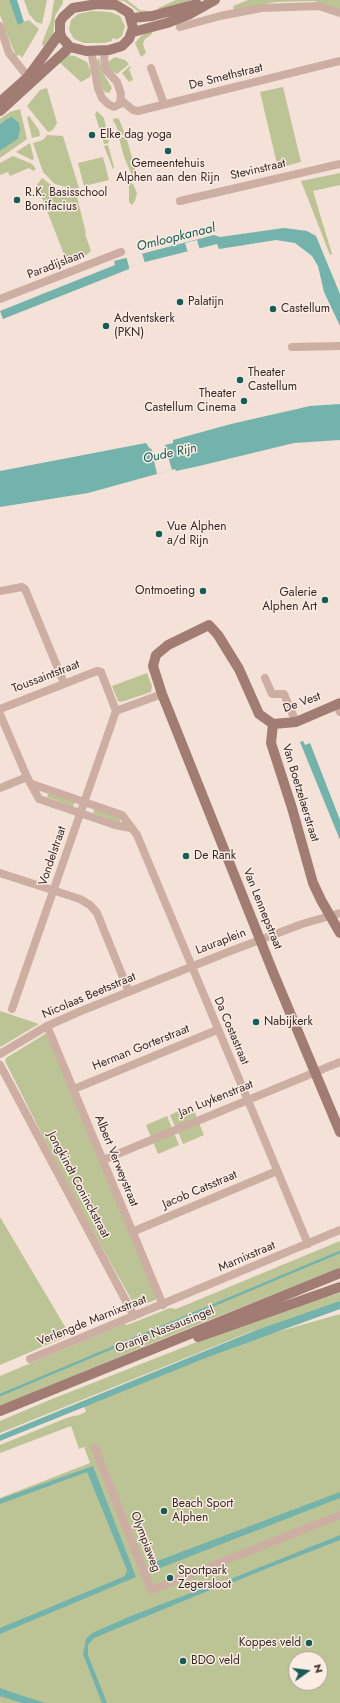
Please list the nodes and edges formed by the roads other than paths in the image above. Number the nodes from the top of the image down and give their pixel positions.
1 (206, 0) edge
2 (215, 0) edge
3 (81, 3) edge
4 (69, 5) edge
5 (340, 13) edge
6 (132, 18) junction
7 (0, 26) edge
8 (180, 27) dead end
9 (133, 32) junction
10 (60, 33) junction
11 (70, 47) junction
12 (104, 51) junction
13 (91, 52) junction
14 (340, 61) edge
15 (151, 68) dead end
16 (28, 77) junction
17 (121, 100) junction
18 (0, 102) edge
19 (164, 104) junction
20 (0, 111) edge
21 (340, 164) edge
22 (180, 201) dead end
23 (121, 252) dead end
24 (0, 299) edge
25 (340, 346) edge
26 (292, 347) dead end
27 (0, 592) edge
28 (265, 678) dead end
29 (64, 684) junction
30 (162, 694) junction
31 (339, 707) edge
32 (0, 709) edge
33 (116, 711) junction
34 (0, 714) edge
35 (296, 722) junction
36 (273, 724) junction
37 (30, 780) junction
38 (0, 788) edge
39 (84, 802) junction
40 (81, 812) junction
41 (131, 828) junction
42 (0, 873) edge
43 (54, 891) junction
44 (340, 913) edge
45 (330, 915) junction
46 (340, 933) edge
47 (260, 940) junction
48 (191, 967) junction
49 (129, 992) junction
50 (12, 1010) dead end
51 (47, 1026) junction
52 (217, 1030) junction
53 (0, 1054) edge
54 (340, 1062) edge
55 (0, 1065) edge
56 (315, 1072) junction
57 (74, 1089) junction
58 (247, 1099) junction
59 (340, 1132) edge
60 (103, 1160) junction
61 (277, 1170) junction
62 (340, 1230) edge
63 (132, 1232) junction
64 (308, 1244) junction
65 (340, 1273) edge
66 (340, 1287) edge
67 (163, 1305) junction
68 (134, 1316) junction
69 (30, 1359) dead end
70 (0, 1411) edge
71 (0, 1418) edge
72 (95, 1448) dead end
73 (340, 1515) edge

1 - 6 main road
2 - 9 main road
3 - 4 main road
3 - 6 main road
4 - 10 main road
5 - 8 street
6 - 9 main road
7 - 16 street
9 - 12 main road
10 - 11 main road
10 - 16 main road
11 - 13 main road
11 - 20 main road
12 - 13 main road
12 - 17 street
13 - 17 street
14 - 19 street, De Smethstraat
15 - 19 street
16 - 18 main road
17 - 19 street, De Smethstraat
21 - 22 street, Stevinstraat
23 - 24 street, Paradijslaan
25 - 26 street
27 - 29 street
28 - 35 street
29 - 32 street, Toussaintstraat
29 - 33 street, Toussaintstraat
30 - 33 street
30 - 36 main road, Van Lennepstraat
30 - 47 main road, Van Lennepstraat
31 - 35 main road, De Vest
33 - 39 street, Vondelstraat
34 - 37 street
35 - 36 main road, De Vest
36 - 45 main road, Van Boetzelaerstraat
37 - 38 street
37 - 39 street, Da Costastraat
37 - 40 street
39 - 40 street, Vondelstraat
39 - 41 street, Da Costastraat
40 - 41 street
40 - 43 street, Vondelstraat
41 - 48 street, Da Costastraat
42 - 43 street
43 - 49 street
43 - 50 street, Vondelstraat
44 - 45 street
45 - 46 main road, Van Boetzelaerstraat
45 - 47 street
47 - 48 street, Lauraplein
47 - 56 main road, Van Lennepstraat
48 - 49 street, Nicolaas Beetsstraat
48 - 52 street, Da Costastraat
49 - 51 street, Nicolaas Beetsstraat
51 - 53 street, Nicolaas Beetsstraat
51 - 57 street, Albert Verweystraat
52 - 57 street, Herman Gorterstraat
52 - 58 street, Da Costastraat
54 - 56 street, Jan Luykenstraat
55 - 68 street, Jongkindt Coninckstraat
56 - 58 street, Jan Luykenstraat
56 - 59 main road, Van Lennepstraat
57 - 60 street, Albert Verweystraat
58 - 60 street, Jan Luykenstraat
58 - 61 street, Da Costastraat
60 - 63 street, Albert Verweystraat
61 - 63 street, Jacob Catsstraat
61 - 64 street, Da Costastraat
62 - 64 street, Marnixstraat
63 - 67 street, Albert Verweystraat
64 - 67 street, Marnixstraat
65 - 70 main road, Oranje Nassausingel
66 - 71 main road, Oranje Nassausingel
67 - 68 street, Verlengde Marnixstraat
68 - 69 street, Verlengde Marnixstraat
72 - 73 street, Olympiaweg

